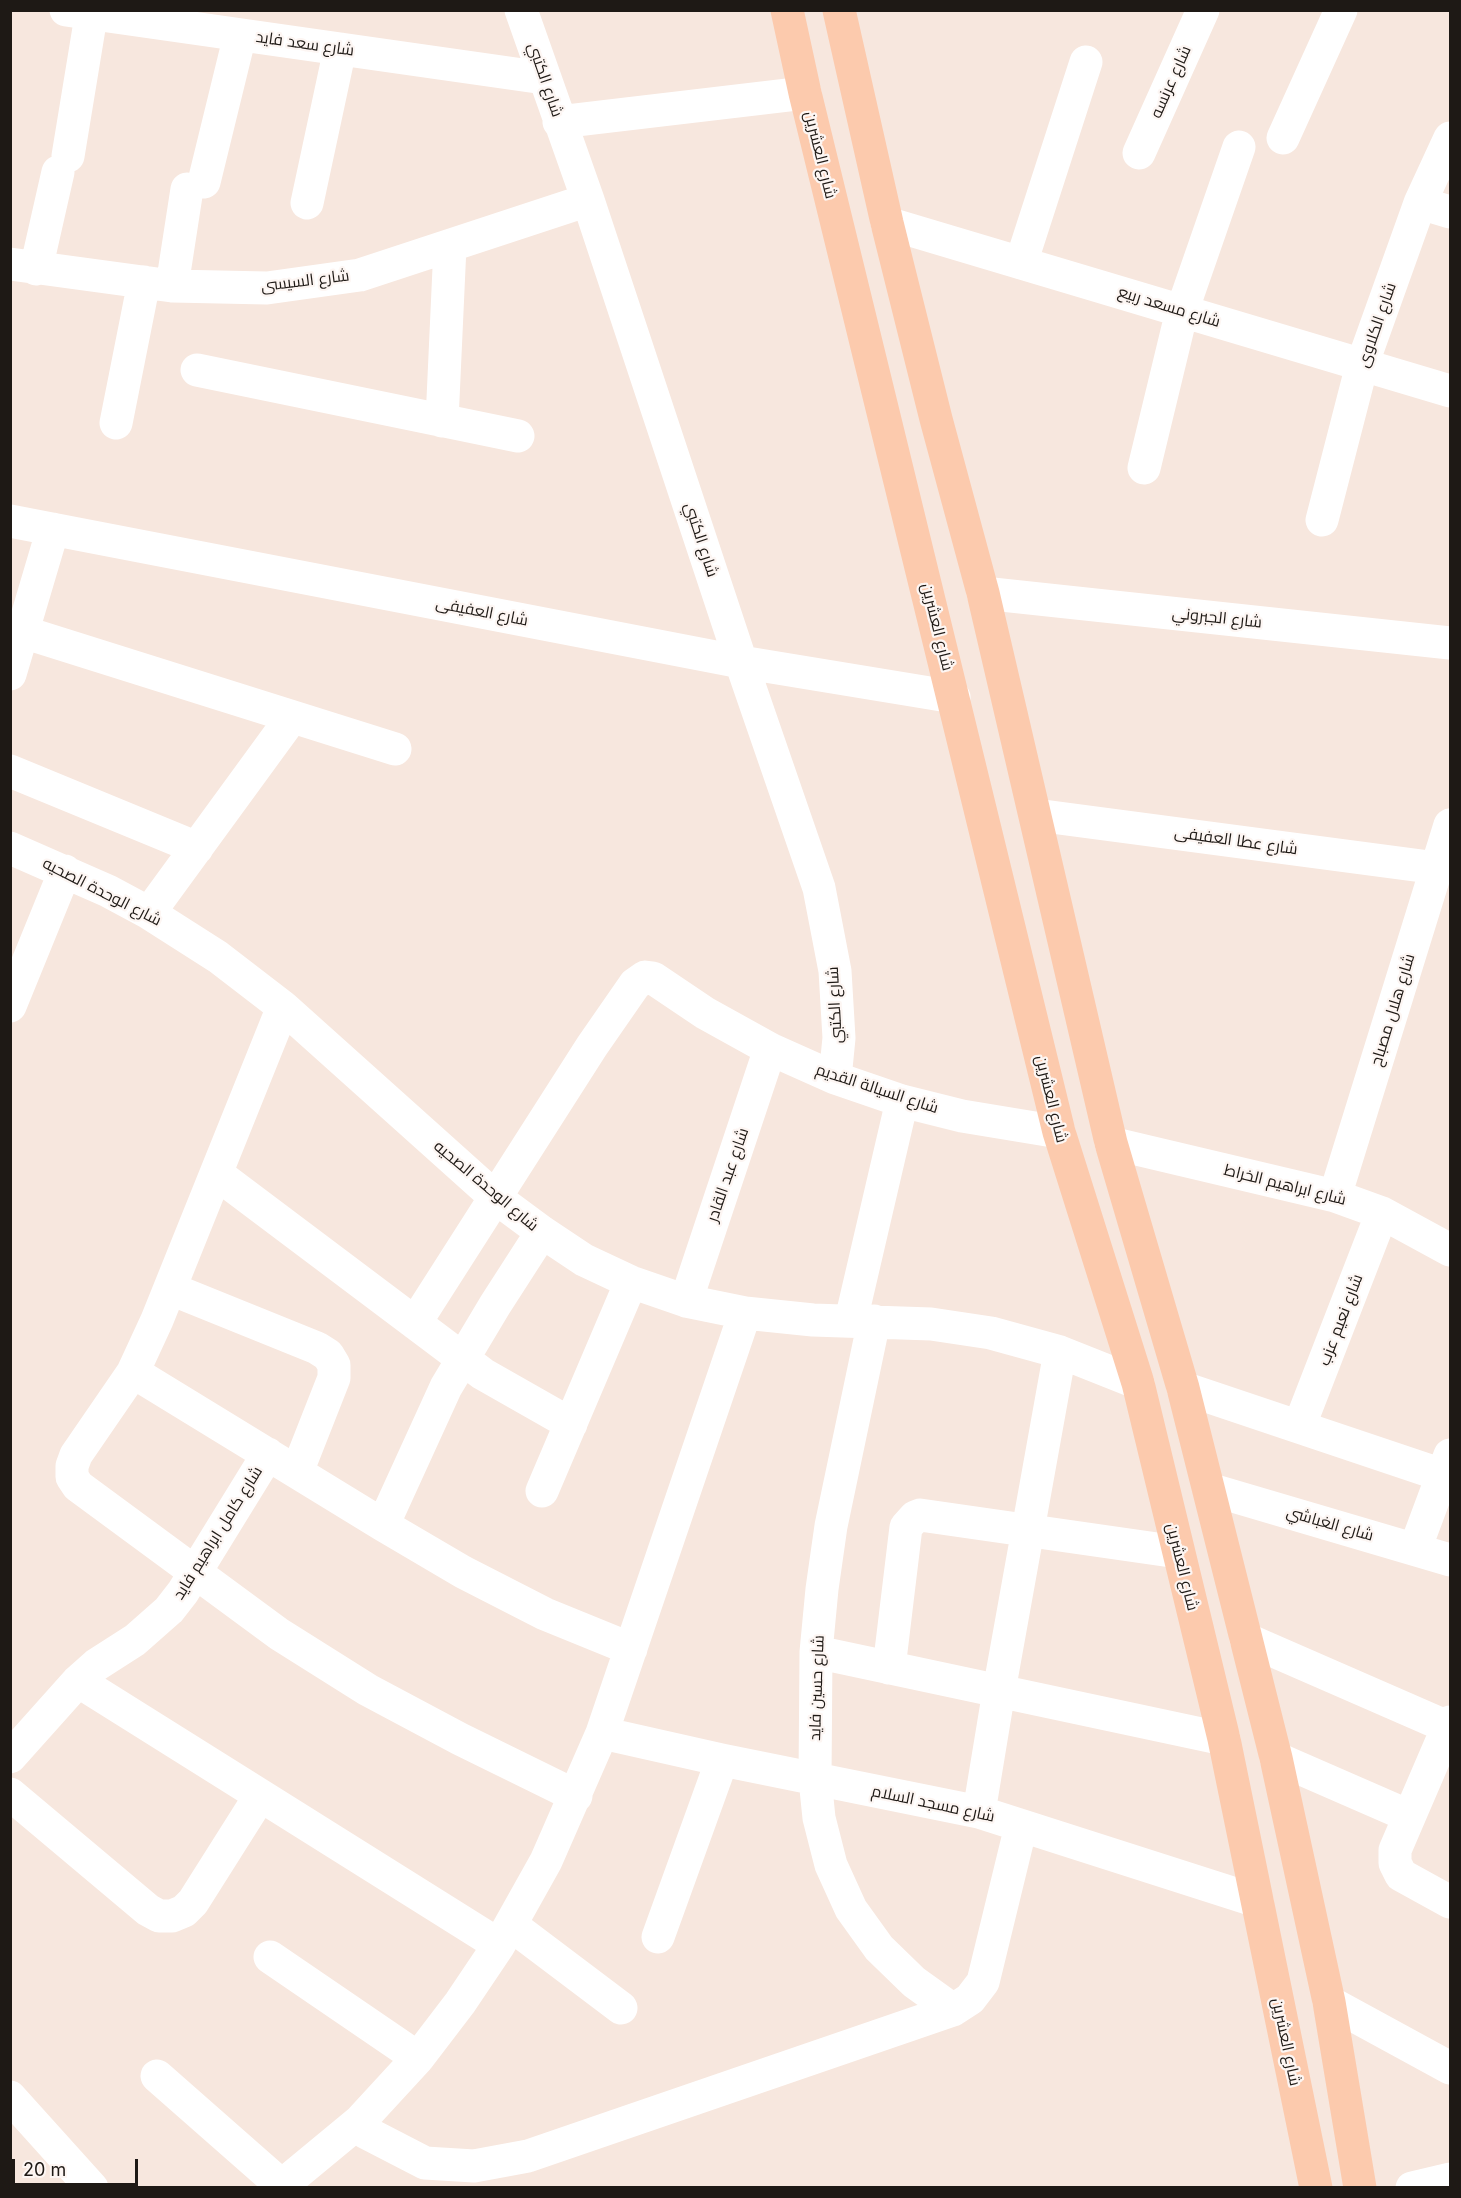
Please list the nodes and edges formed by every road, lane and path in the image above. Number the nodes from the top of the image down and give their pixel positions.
1 (522, 10) edge
2 (787, 10) edge
3 (839, 10) edge
4 (1203, 10) edge
5 (1341, 10) edge
6 (83, 12) edge
7 (240, 35) junction
8 (340, 49) junction
9 (1086, 62) dead end
10 (544, 78) junction
11 (805, 93) junction
12 (559, 122) junction
13 (1283, 138) dead end
14 (1450, 138) edge
15 (1239, 147) dead end
16 (1139, 153) dead end
17 (588, 200) junction
18 (306, 203) dead end
19 (1435, 207) edge
20 (887, 223) junction
21 (450, 246) junction
22 (1021, 263) junction
23 (23, 266) edge
24 (158, 284) junction
25 (1182, 311) junction
26 (1362, 365) junction
27 (197, 370) dead end
28 (1450, 391) edge
29 (936, 419) junction
30 (442, 421) junction
31 (116, 423) dead end
32 (888, 430) junction
33 (518, 436) dead end
34 (1144, 468) dead end
35 (1322, 520) dead end
36 (10, 521) edge
37 (53, 529) junction
38 (983, 593) junction
39 (23, 632) junction
40 (1450, 643) edge
41 (741, 662) junction
42 (10, 674) edge
43 (954, 697) junction
44 (292, 717) junction
45 (395, 749) dead end
46 (10, 771) edge
47 (1036, 815) junction
48 (1450, 825) edge
49 (10, 848) edge
50 (197, 848) junction
51 (1437, 868) junction
52 (65, 871) junction
53 (149, 913) junction
54 (10, 1006) edge
55 (283, 1006) junction
56 (770, 1049) junction
57 (835, 1078) junction
58 (902, 1101) junction
59 (1059, 1132) junction
60 (1111, 1143) junction
61 (217, 1174) junction
62 (1335, 1196) junction
63 (496, 1198) junction
64 (1382, 1213) junction
65 (542, 1233) junction
66 (1450, 1250) edge
67 (631, 1282) junction
68 (171, 1289) junction
69 (686, 1301) junction
70 (745, 1313) junction
71 (863, 1321) junction
72 (415, 1323) junction
73 (1060, 1352) junction
74 (462, 1359) junction
75 (133, 1372) junction
76 (1138, 1383) junction
77 (1183, 1388) junction
78 (571, 1424) junction
79 (1299, 1427) junction
80 (268, 1454) junction
81 (1446, 1465) edge
82 (297, 1472) junction
83 (1209, 1489) junction
84 (542, 1491) dead end
85 (383, 1525) junction
86 (1028, 1530) junction
87 (1415, 1549) junction
88 (1178, 1552) junction
89 (1450, 1560) edge
90 (195, 1573) junction
91 (1246, 1639) junction
92 (631, 1649) junction
93 (816, 1652) junction
94 (889, 1668) junction
95 (78, 1681) junction
96 (999, 1690) junction
97 (1450, 1726) edge
98 (602, 1733) junction
99 (1224, 1739) junction
100 (10, 1757) edge
101 (1276, 1758) junction
102 (722, 1760) junction
103 (814, 1779) junction
104 (10, 1794) edge
105 (260, 1796) junction
106 (576, 1796) junction
107 (979, 1812) junction
108 (1409, 1816) junction
109 (1021, 1826) junction
110 (1257, 1901) junction
111 (1450, 1902) edge
112 (506, 1935) junction
113 (658, 1937) dead end
114 (270, 1957) dead end
115 (1329, 2002) junction
116 (621, 2008) dead end
117 (953, 2010) junction
118 (418, 2058) junction
119 (1450, 2068) edge
120 (157, 2076) dead end
121 (1344, 2088) junction
122 (10, 2097) edge
123 (1298, 2100) junction
124 (360, 2121) junction
125 (1450, 2179) edge
126 (92, 2187) edge
127 (281, 2187) edge
128 (1316, 2187) edge
129 (1360, 2187) edge
130 (1412, 2187) edge

1 - 10 street, شارع الكتبي
2 - 11 main road, شارع العشرين
3 - 20 main road
4 - 16 street, شارع عرنسه
5 - 13 street
6 - 7 street, شارع سعد فايد
6 - 23 street
7 - 8 street, شارع سعد فايد
7 - 24 street
8 - 10 street, شارع سعد فايد
8 - 18 street
9 - 22 street
10 - 12 street, شارع الكتبي
11 - 12 street
11 - 32 main road, شارع العشرين
12 - 17 street, شارع الكتبي
14 - 19 street, شارع الكلاوى
15 - 25 street
17 - 21 street, شارع السيسى
17 - 41 street, شارع الكتبي
19 - 26 street, شارع الكلاوى
20 - 22 street, شارع مسعد ربيع
20 - 29 main road
21 - 24 street, شارع السيسى
21 - 30 street
22 - 25 street, شارع مسعد ربيع
23 - 24 street, شارع السيسى
24 - 31 street
25 - 26 street, شارع مسعد ربيع
25 - 34 street
26 - 28 street, شارع مسعد ربيع
26 - 35 street, شارع الكلاوى
27 - 30 street
29 - 32 main road
29 - 38 main road
30 - 33 street
32 - 43 main road, شارع العشرين
36 - 37 street, شارع العفيفى
37 - 39 street
37 - 41 street, شارع العفيفى
38 - 40 street, شارع الجبروني
38 - 47 main road
39 - 42 street
39 - 44 street
41 - 43 street, شارع العفيفى
41 - 57 street, شارع الكتبي
43 - 59 main road, شارع العشرين
44 - 45 street
44 - 50 street
46 - 50 street
47 - 51 street, شارع عطا العفيفى
47 - 60 main road
48 - 51 street, شارع هلال مصباح
49 - 52 street, شارع الوحدة الصحيه
50 - 53 street
51 - 62 street, شارع هلال مصباح
52 - 53 street, شارع الوحدة الصحيه
52 - 54 street
53 - 55 street, شارع الوحدة الصحيه
55 - 61 street
55 - 63 street, شارع الوحدة الصحيه
56 - 57 street, شارع السيالة القديم
56 - 63 street, شارع السيالة القديم
56 - 69 street, شارع عبد القادر
57 - 58 street, شارع السيالة القديم
58 - 59 street, شارع السيالة القديم
58 - 71 street, شارع حسين فايد
59 - 76 main road, شارع العشرين
60 - 62 street, شارع ابراهيم الخراط
60 - 77 main road
61 - 68 street
61 - 72 street
62 - 64 street, شارع ابراهيم الخراط
63 - 65 street, شارع الوحدة الصحيه
63 - 72 street
64 - 66 street, شارع ابراهيم الخراط
64 - 79 street, شارع نعيم عزب
65 - 67 street, شارع الوحدة الصحيه
65 - 74 street
67 - 69 street, شارع الوحدة الصحيه
67 - 78 street
68 - 75 street
68 - 82 street
69 - 70 street, شارع الوحدة الصحيه
70 - 71 street, شارع الوحدة الصحيه
70 - 92 street
71 - 73 street, شارع الوحدة الصحيه
71 - 93 street, شارع حسين فايد
72 - 74 street
73 - 76 street, شارع الوحدة الصحيه
73 - 86 street
74 - 78 street
74 - 85 street
75 - 80 street
75 - 90 street
76 - 88 main road, شارع العشرين
77 - 79 street
77 - 83 main road
78 - 84 street
79 - 81 street
80 - 82 street
80 - 90 street, شارع كامل ابراهيم فايد
81 - 87 street
82 - 85 street
83 - 87 street, شارع الغباشي
83 - 91 main road
85 - 92 street
86 - 88 street
86 - 94 street
86 - 96 street
87 - 89 street, شارع الغباشي
88 - 99 main road, شارع العشرين
90 - 95 street, شارع كامل ابراهيم فايد
90 - 106 street
91 - 97 street
91 - 101 main road
92 - 98 street
93 - 94 street
93 - 103 street, شارع حسين فايد
94 - 96 street
95 - 100 street, شارع كامل ابراهيم فايد
95 - 105 street
96 - 99 street
96 - 107 street
97 - 108 street
98 - 102 street, شارع مسجد السلام
98 - 106 street
99 - 110 main road, شارع العشرين
101 - 108 street
101 - 115 main road
102 - 103 street, شارع مسجد السلام
102 - 113 street
103 - 107 street, شارع مسجد السلام
103 - 117 street, شارع حسين فايد
104 - 105 street
105 - 112 street
106 - 112 street
107 - 109 street, شارع مسجد السلام
108 - 111 street
109 - 110 street, شارع مسجد السلام
109 - 117 street
110 - 123 main road, شارع العشرين
112 - 116 street
112 - 118 street
114 - 118 street
115 - 119 street
115 - 121 main road
117 - 124 street
118 - 124 street
120 - 127 street
121 - 123 main road
121 - 129 main road
122 - 126 street
123 - 128 main road, شارع العشرين
124 - 127 street
125 - 130 street

